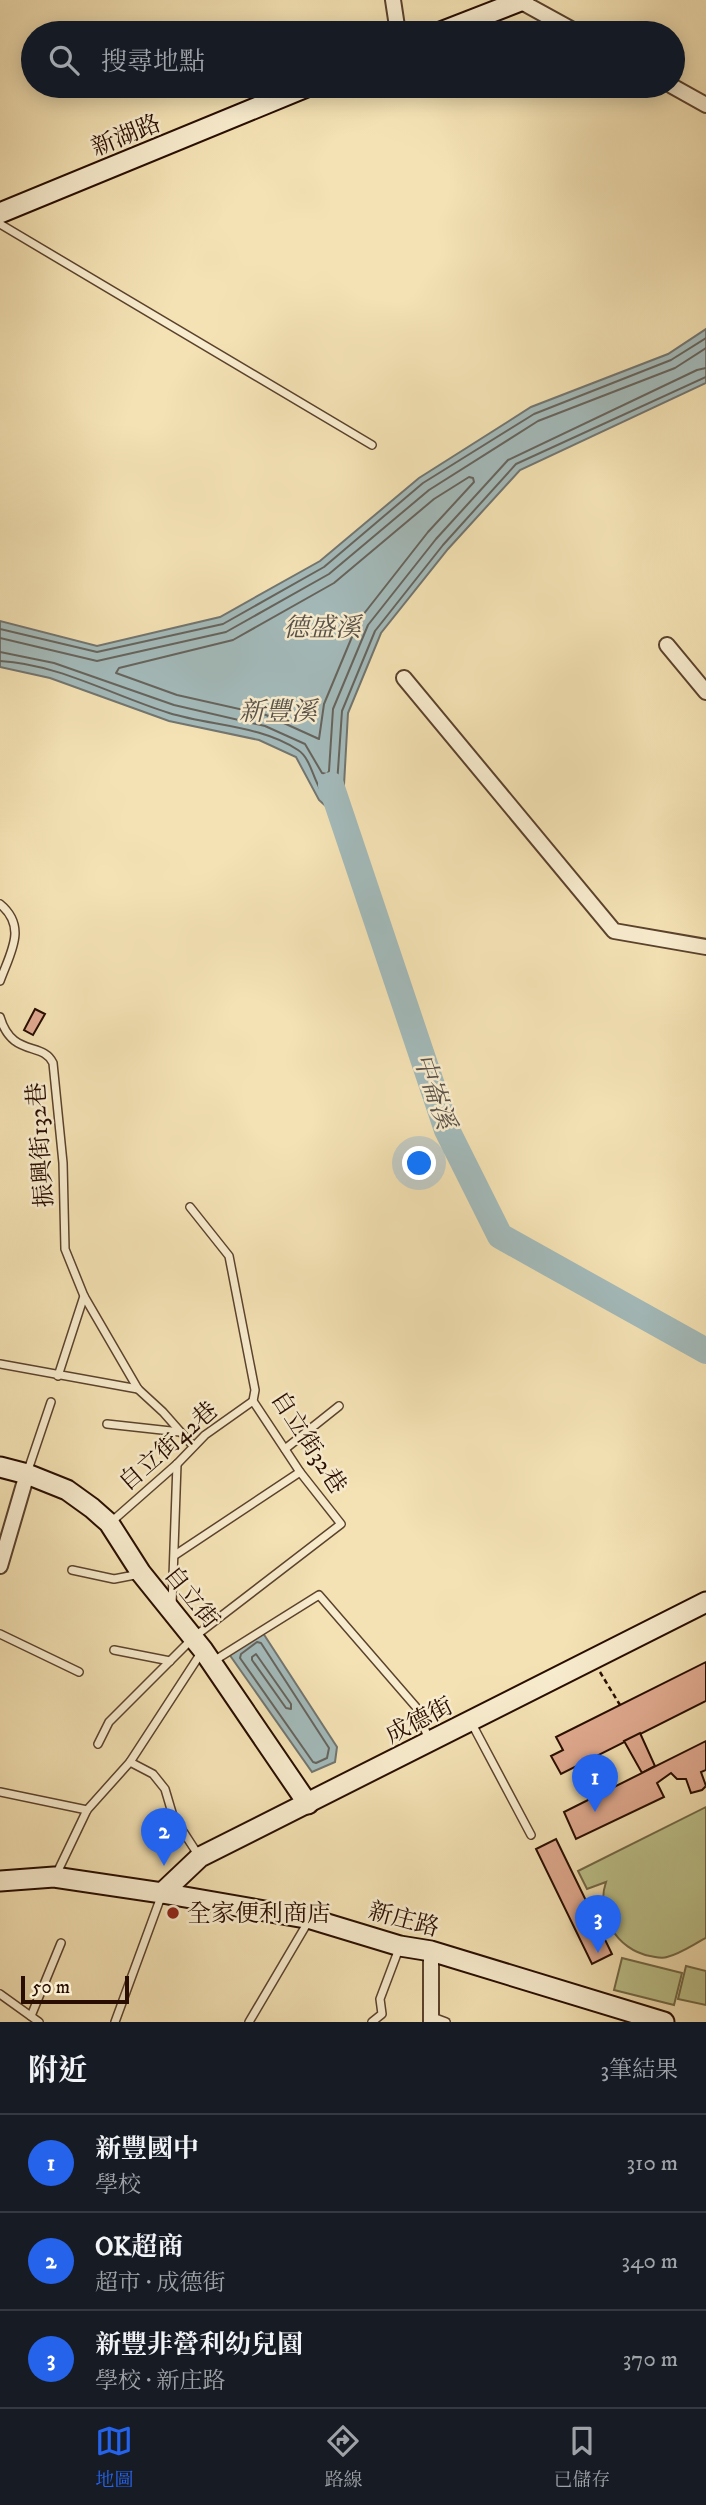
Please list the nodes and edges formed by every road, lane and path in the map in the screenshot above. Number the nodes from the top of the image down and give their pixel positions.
1 (393, 0) edge
2 (522, 1) edge
3 (396, 21) edge
4 (470, 21) edge
5 (557, 21) edge
6 (685, 93) edge
7 (280, 98) edge
8 (706, 104) edge
9 (0, 213) edge
10 (0, 224) edge
11 (372, 445) dead end
12 (667, 645) dead end
13 (404, 678) dead end
14 (706, 692) edge
15 (0, 904) edge
16 (706, 947) edge
17 (0, 981) edge
18 (0, 1017) edge
19 (190, 1207) dead end
20 (84, 1296) junction
21 (0, 1364) edge
22 (58, 1376) junction
23 (138, 1389) junction
24 (253, 1401) junction
25 (51, 1402) dead end
26 (339, 1406) dead end
27 (107, 1424) dead end
28 (180, 1432) junction
29 (193, 1446) junction
30 (285, 1450) junction
31 (177, 1464) junction
32 (0, 1467) edge
33 (300, 1472) junction
34 (27, 1474) junction
35 (109, 1523) junction
36 (175, 1555) junction
37 (0, 1566) edge
38 (72, 1570) dead end
39 (141, 1573) junction
40 (706, 1602) edge
41 (172, 1613) junction
42 (0, 1634) edge
43 (114, 1650) dead end
44 (203, 1650) junction
45 (593, 1660) junction
46 (170, 1661) junction
47 (79, 1672) dead end
48 (620, 1705) dead end
49 (471, 1722) junction
50 (430, 1742) junction
51 (98, 1744) dead end
52 (130, 1762) junction
53 (0, 1793) edge
54 (308, 1804) junction
55 (87, 1810) junction
56 (531, 1835) dead end
57 (200, 1857) junction
58 (54, 1877) junction
59 (0, 1881) edge
60 (162, 1893) junction
61 (311, 1919) junction
62 (61, 1943) dead end
63 (400, 1945) junction
64 (431, 1951) junction
65 (0, 1994) edge
66 (31, 2017) junction
67 (430, 2019) edge
68 (39, 2022) edge
69 (115, 2022) edge
70 (249, 2022) edge
71 (372, 2022) edge
72 (446, 2022) edge
73 (664, 2022) edge

1 - 3 street
2 - 4 street
2 - 5 street
6 - 8 street
7 - 9 street, 新湖路
10 - 11 lane
12 - 14 street
13 - 16 street
15 - 17 lane
18 - 20 lane, 振興街132巷
19 - 24 lane, 自立街32巷
20 - 22 lane
20 - 23 lane
21 - 22 lane
22 - 23 lane
23 - 28 lane
24 - 29 lane, 自立街42巷
24 - 30 lane, 自立街32巷
25 - 34 lane
26 - 30 lane
27 - 28 lane
28 - 29 lane
29 - 31 lane, 自立街42巷
30 - 33 lane, 自立街32巷
31 - 35 lane, 自立街42巷
31 - 36 lane
32 - 34 street, 自立街
33 - 36 lane
33 - 44 lane, 自立街32巷
34 - 35 street, 自立街
34 - 37 street
35 - 39 street, 自立街
36 - 41 lane
38 - 39 lane
39 - 41 street, 自立街
40 - 45 street, 成德街
41 - 44 street, 自立街
42 - 47 lane
43 - 46 lane
44 - 46 lane
44 - 50 lane
44 - 52 lane
44 - 54 street, 自立街
45 - 48 path
45 - 49 street, 成德街
46 - 51 lane
49 - 50 street, 成德街
49 - 56 lane
50 - 54 street, 成德街
52 - 55 lane
52 - 57 lane
53 - 55 lane
54 - 57 street, 成德街
55 - 58 lane
57 - 60 street, 成德街
58 - 59 street, 新庄路
58 - 60 street, 新庄路
60 - 61 street, 新庄路
60 - 69 lane
61 - 63 street, 新庄路
61 - 70 lane
62 - 66 lane
63 - 64 street, 新庄路
63 - 71 lane
64 - 67 street
64 - 73 street, 新庄路
65 - 66 lane
66 - 68 lane
67 - 72 lane

